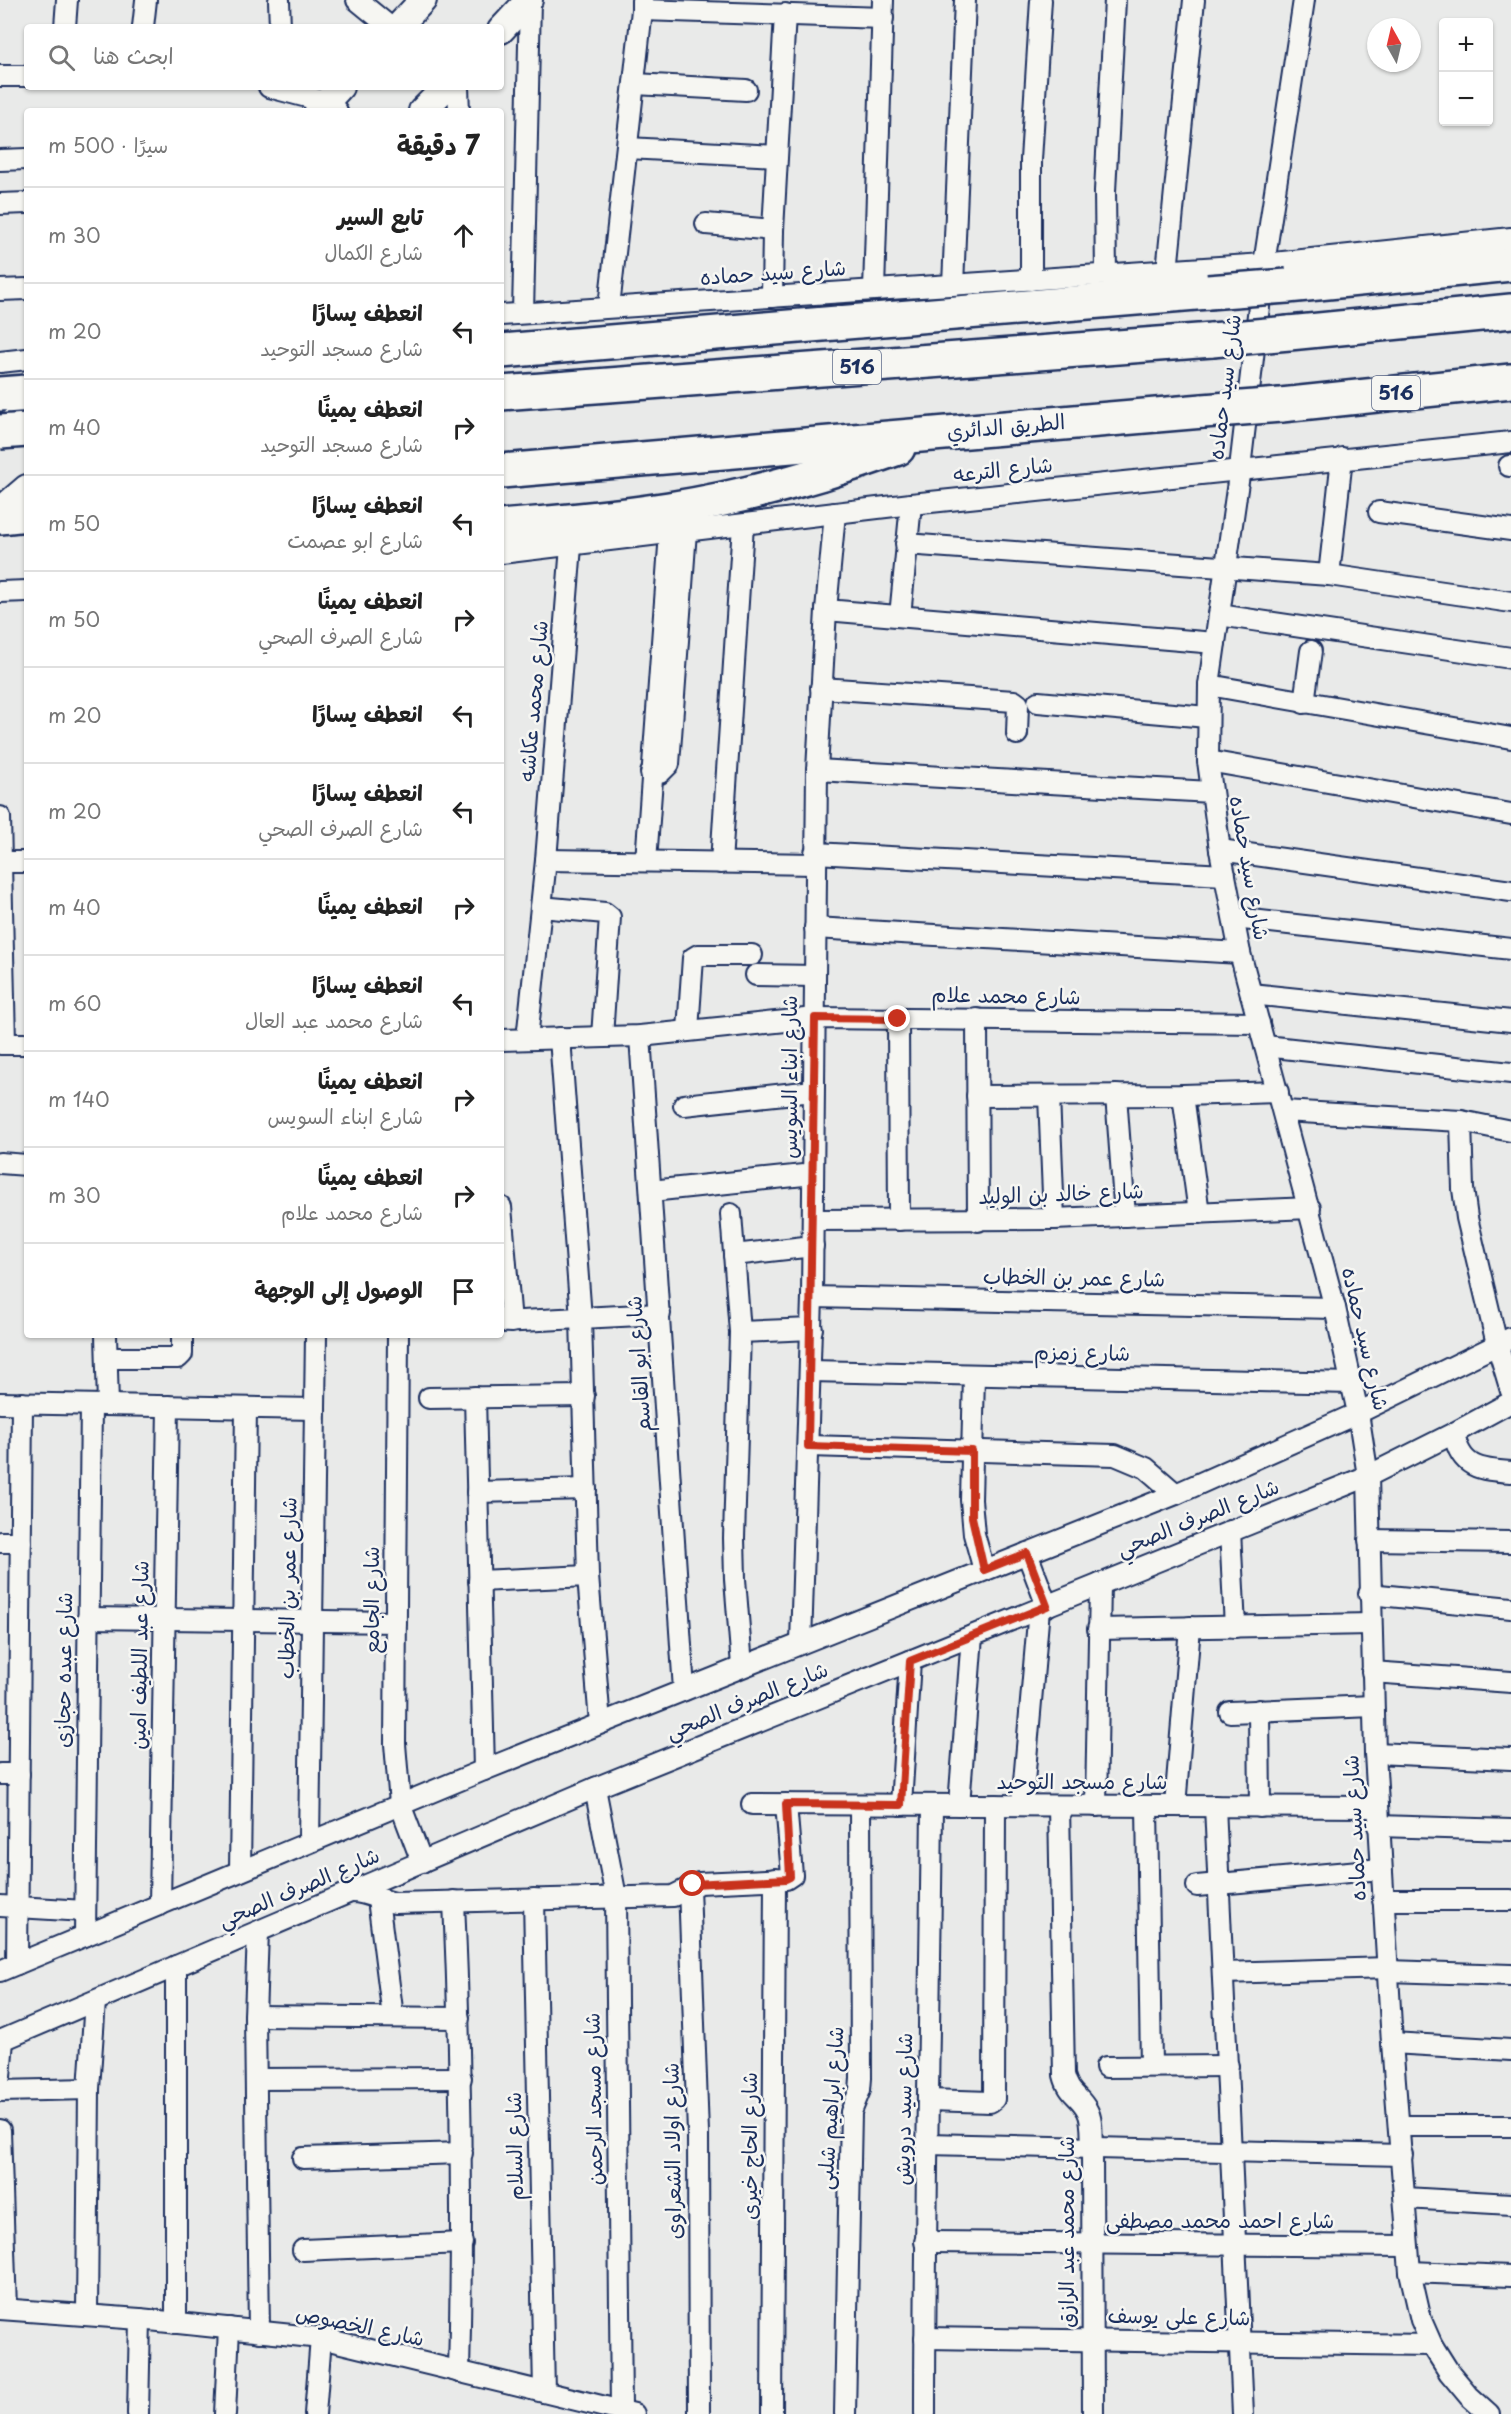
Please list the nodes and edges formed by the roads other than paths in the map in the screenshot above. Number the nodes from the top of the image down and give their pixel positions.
1 (68, 0) edge
2 (146, 0) edge
3 (279, 0) edge
4 (357, 0) edge
5 (423, 0) edge
6 (529, 0) edge
7 (965, 0) edge
8 (1041, 0) edge
9 (1115, 0) edge
10 (1194, 0) edge
11 (1304, 0) edge
12 (642, 5) edge
13 (719, 6) edge
14 (883, 9) edge
15 (785, 14) junction
16 (65, 24) edge
17 (143, 24) edge
18 (280, 24) edge
19 (386, 24) edge
20 (401, 24) edge
21 (504, 27) edge
22 (0, 76) edge
23 (24, 76) edge
24 (635, 84) junction
25 (284, 90) edge
26 (443, 90) edge
27 (458, 90) edge
28 (746, 90) dead end
29 (330, 103) edge
30 (425, 108) edge
31 (459, 108) edge
32 (628, 148) junction
33 (777, 156) junction
34 (24, 159) edge
35 (0, 160) edge
36 (24, 203) edge
37 (0, 204) edge
38 (706, 225) dead end
39 (773, 230) junction
40 (1511, 238) edge
41 (1511, 264) edge
42 (1167, 271) junction
43 (1107, 275) junction
44 (1276, 275) junction
45 (1031, 280) junction
46 (953, 285) junction
47 (24, 289) edge
48 (0, 290) edge
49 (874, 290) junction
50 (772, 297) junction
51 (609, 308) junction
52 (1511, 311) edge
53 (523, 313) junction
54 (504, 315) edge
55 (504, 351) edge
56 (24, 359) edge
57 (0, 362) edge
58 (1511, 381) edge
59 (24, 392) edge
60 (504, 393) edge
61 (0, 394) edge
62 (24, 411) edge
63 (24, 430) edge
64 (0, 433) edge
65 (943, 433) junction
66 (1511, 442) edge
67 (1342, 458) junction
68 (1240, 468) junction
69 (504, 471) edge
70 (24, 491) edge
71 (911, 504) junction
72 (0, 511) edge
73 (1379, 512) dead end
74 (835, 513) junction
75 (24, 514) edge
76 (0, 517) edge
77 (743, 525) junction
78 (504, 527) edge
79 (1511, 530) edge
80 (678, 532) junction
81 (906, 544) junction
82 (571, 546) junction
83 (504, 553) edge
84 (1225, 567) junction
85 (1329, 575) junction
86 (24, 591) edge
87 (0, 592) edge
88 (1511, 602) edge
89 (826, 610) junction
90 (1219, 615) junction
91 (900, 616) junction
92 (1215, 643) junction
93 (1311, 651) dead end
94 (1511, 658) edge
95 (1209, 685) junction
96 (821, 688) junction
97 (1038, 702) dead end
98 (1304, 702) junction
99 (1207, 717) junction
100 (1017, 734) dead end
101 (1511, 738) edge
102 (1208, 761) junction
103 (817, 770) junction
104 (1211, 792) junction
105 (1511, 814) edge
106 (0, 817) edge
107 (1220, 850) junction
108 (815, 858) junction
109 (546, 860) junction
110 (646, 861) junction
111 (1, 862) edge
112 (24, 862) edge
113 (721, 863) junction
114 (1225, 875) junction
115 (1511, 891) edge
116 (541, 907) junction
117 (1234, 918) junction
118 (814, 928) junction
119 (1511, 950) edge
120 (1240, 953) junction
121 (752, 955) dead end
122 (756, 975) dead end
123 (815, 976) junction
124 (1251, 994) junction
125 (815, 1018) junction
126 (898, 1019) junction
127 (977, 1019) junction
128 (1511, 1021) edge
129 (1259, 1023) junction
130 (688, 1030) junction
131 (640, 1036) junction
132 (602, 1037) junction
133 (560, 1038) junction
134 (527, 1039) junction
135 (504, 1040) edge
136 (3, 1044) edge
137 (24, 1044) edge
138 (1265, 1046) junction
139 (1511, 1073) edge
140 (813, 1091) junction
141 (1116, 1095) junction
142 (1183, 1095) junction
143 (978, 1096) junction
144 (1049, 1096) junction
145 (1280, 1101) junction
146 (684, 1105) dead end
147 (1461, 1121) junction
148 (1511, 1131) edge
149 (0, 1163) edge
150 (24, 1165) edge
151 (813, 1174) junction
152 (651, 1191) junction
153 (1310, 1208) junction
154 (1199, 1213) junction
155 (731, 1214) dead end
156 (1125, 1216) junction
157 (813, 1220) junction
158 (900, 1220) junction
159 (1054, 1220) junction
160 (978, 1221) junction
161 (813, 1246) junction
162 (734, 1255) junction
163 (504, 1276) edge
164 (812, 1297) junction
165 (1335, 1308) junction
166 (660, 1314) junction
167 (581, 1318) junction
168 (506, 1322) edge
169 (812, 1329) junction
170 (740, 1332) junction
171 (106, 1338) edge
172 (182, 1338) edge
173 (316, 1338) edge
174 (398, 1338) edge
175 (1504, 1341) edge
176 (107, 1358) junction
177 (810, 1371) junction
178 (974, 1375) junction
179 (1352, 1383) junction
180 (1511, 1391) edge
181 (584, 1396) junction
182 (475, 1397) junction
183 (429, 1398) dead end
184 (0, 1402) edge
185 (1511, 1402) edge
186 (22, 1403) junction
187 (100, 1405) junction
188 (168, 1406) junction
189 (246, 1408) junction
190 (315, 1409) junction
191 (1358, 1413) junction
192 (1454, 1433) junction
193 (808, 1446) junction
194 (972, 1451) junction
195 (1511, 1472) edge
196 (1368, 1476) junction
197 (586, 1489) junction
198 (477, 1492) junction
199 (1176, 1494) junction
200 (1230, 1531) junction
201 (1369, 1540) junction
202 (0, 1542) edge
203 (21, 1542) junction
204 (1511, 1542) edge
205 (1027, 1553) junction
206 (984, 1570) junction
207 (588, 1576) junction
208 (479, 1581) junction
209 (1100, 1584) junction
210 (1369, 1594) junction
211 (1043, 1607) junction
212 (1511, 1608) edge
213 (88, 1618) junction
214 (165, 1619) junction
215 (243, 1620) junction
216 (312, 1621) junction
217 (396, 1622) junction
218 (1371, 1624) junction
219 (1190, 1627) junction
220 (1235, 1627) junction
221 (1098, 1629) junction
222 (972, 1636) junction
223 (801, 1643) junction
224 (910, 1661) junction
225 (742, 1666) junction
226 (1372, 1672) junction
227 (1511, 1682) edge
228 (684, 1690) junction
229 (1373, 1706) junction
230 (1259, 1710) junction
231 (1230, 1712) dead end
232 (600, 1723) junction
233 (1374, 1753) junction
234 (1511, 1759) edge
235 (484, 1770) junction
236 (9, 1774) edge
237 (595, 1788) junction
238 (400, 1804) junction
239 (752, 1804) dead end
240 (786, 1804) junction
241 (860, 1804) junction
242 (901, 1805) junction
243 (932, 1805) junction
244 (959, 1805) junction
245 (995, 1805) junction
246 (1022, 1805) junction
247 (1059, 1806) junction
248 (1096, 1806) junction
249 (1147, 1806) junction
250 (1174, 1806) junction
251 (1215, 1806) junction
252 (1260, 1807) junction
253 (1378, 1816) junction
254 (1511, 1830) edge
255 (309, 1842) junction
256 (422, 1862) junction
257 (1381, 1869) junction
258 (240, 1871) junction
259 (775, 1879) junction
260 (1219, 1884) junction
261 (1197, 1886) dead end
262 (688, 1887) junction
263 (352, 1892) junction
264 (616, 1897) junction
265 (378, 1899) junction
266 (534, 1899) junction
267 (1383, 1900) junction
268 (1511, 1900) edge
269 (454, 1901) junction
270 (160, 1905) junction
271 (9, 1907) edge
272 (85, 1911) junction
273 (258, 1932) junction
274 (85, 1936) junction
275 (176, 1966) junction
276 (9, 1967) edge
277 (1388, 1970) junction
278 (1224, 1972) junction
279 (1511, 1975) edge
280 (95, 2001) junction
281 (255, 2016) junction
282 (393, 2017) junction
283 (459, 2018) junction
284 (1, 2041) edge
285 (1392, 2043) junction
286 (1511, 2050) edge
287 (1150, 2066) junction
288 (1228, 2066) junction
289 (1107, 2067) dead end
290 (0, 2077) edge
291 (460, 2078) junction
292 (256, 2079) junction
293 (89, 2089) junction
294 (0, 2091) edge
295 (929, 2100) junction
296 (1399, 2126) junction
297 (1511, 2126) edge
298 (0, 2130) edge
299 (927, 2144) junction
300 (1092, 2148) junction
301 (1232, 2151) junction
302 (462, 2153) junction
303 (1402, 2155) junction
304 (303, 2158) dead end
305 (1405, 2198) junction
306 (1511, 2204) edge
307 (925, 2242) junction
308 (462, 2243) junction
309 (1091, 2244) junction
310 (1236, 2245) junction
311 (1406, 2246) junction
312 (303, 2250) dead end
313 (1410, 2272) junction
314 (1511, 2276) edge
315 (3, 2309) edge
316 (87, 2314) junction
317 (140, 2319) junction
318 (176, 2323) junction
319 (229, 2328) junction
320 (259, 2332) junction
321 (321, 2338) junction
322 (925, 2338) junction
323 (1092, 2340) junction
324 (1239, 2342) junction
325 (1432, 2345) junction
326 (459, 2372) junction
327 (544, 2392) junction
328 (628, 2413) edge
329 (138, 2414) edge
330 (225, 2414) edge
331 (315, 2414) edge
332 (699, 2414) edge
333 (772, 2414) edge
334 (845, 2414) edge
335 (925, 2414) edge
336 (1093, 2414) edge
337 (1243, 2414) edge
338 (1489, 2414) edge

1 - 16 street
2 - 17 street
3 - 18 street
4 - 19 street
5 - 20 street
6 - 21 street
6 - 53 street
7 - 46 street
8 - 45 street
9 - 43 street
10 - 42 street
11 - 44 street, شارع سيد حماده
12 - 13 street
12 - 24 street
13 - 15 street
14 - 15 street
14 - 49 street
15 - 33 street
22 - 23 street
24 - 28 street
24 - 32 street
25 - 29 street
26 - 30 street
27 - 31 street
32 - 33 street
32 - 51 street
33 - 39 street
34 - 35 street
36 - 37 street
38 - 39 street
39 - 50 street
40 - 44 street, شارع سيد حماده
41 - 44 highway, 516
42 - 43 street, شارع سيد حماده
42 - 44 street, شارع سيد حماده
43 - 45 street, شارع سيد حماده
44 - 55 highway, 516, bridge
44 - 68 street, شارع سيد حماده
45 - 46 street, شارع سيد حماده
46 - 49 street, شارع سيد حماده
47 - 48 street
49 - 50 street, شارع سيد حماده
50 - 51 street, شارع سيد حماده
51 - 53 street, شارع سيد حماده
52 - 60 highway, 516, bridge
53 - 54 street, شارع سيد حماده
56 - 57 street
58 - 65 highway, الطريق الدائري / 516, bridge
59 - 61 highway
62 - 64 street
63 - 64 highway, bridge
65 - 69 highway, الطريق الدائري / 516
65 - 78 highway
66 - 67 street, شارع الترعه
67 - 68 street, شارع الترعه
67 - 85 street
68 - 71 street, شارع الترعه
68 - 84 street, شارع سيد حماده
70 - 72 street
71 - 74 street, شارع الترعه
71 - 81 street
73 - 79 street
74 - 77 street, شارع الترعه
74 - 89 street, شارع ابناء السويس
75 - 76 highway
77 - 80 street, شارع الترعه
77 - 113 street
80 - 82 street, شارع الترعه
80 - 110 street
81 - 84 street
81 - 91 street
82 - 83 street, شارع الترعه
82 - 109 street, شارع محمد عكاشه
84 - 85 street
84 - 90 street, شارع سيد حماده
85 - 88 street
86 - 87 street
89 - 91 street
89 - 96 street, شارع ابناء السويس
90 - 92 street, شارع سيد حماده
90 - 94 street
91 - 92 street
92 - 95 street, شارع سيد حماده
93 - 98 street
95 - 98 street
95 - 99 street, شارع سيد حماده
96 - 100 street
96 - 103 street, شارع ابناء السويس
97 - 99 street
98 - 101 street
99 - 102 street, شارع سيد حماده
102 - 104 street, شارع سيد حماده
102 - 105 street
103 - 104 street
103 - 108 street, شارع ابناء السويس
104 - 107 street, شارع سيد حماده
106 - 111 street
107 - 114 street, شارع سيد حماده
107 - 115 street
108 - 113 street
108 - 114 street
108 - 118 street, شارع ابناء السويس
109 - 110 street
109 - 116 street, شارع محمد عكاشه
110 - 113 street
111 - 112 street
111 - 136 street
114 - 117 street, شارع سيد حماده
116 - 132 street
116 - 134 street, شارع محمد عكاشه
117 - 119 street
117 - 120 street, شارع سيد حماده
118 - 120 street
118 - 123 street, شارع ابناء السويس
120 - 124 street, شارع سيد حماده
121 - 130 street
122 - 123 street
123 - 125 street, شارع ابناء السويس
124 - 128 street
124 - 129 street, شارع سيد حماده
125 - 126 street, شارع محمد علام
125 - 130 street, شارع محمد علام
125 - 140 street, شارع ابناء السويس
126 - 127 street, شارع محمد علام
126 - 158 street
127 - 129 street, شارع محمد علام
127 - 143 street
129 - 138 street, شارع سيد حماده
130 - 131 street, شارع محمد علام
131 - 132 street, شارع محمد علام
131 - 152 street, شارع ابو القاسم
132 - 133 street, شارع محمد علام
133 - 134 street, شارع محمد علام
133 - 167 street
134 - 135 street, شارع محمد علام
136 - 137 street
138 - 139 street
138 - 145 street, شارع سيد حماده
140 - 146 street
140 - 151 street, شارع ابناء السويس
141 - 142 street
141 - 144 street
141 - 156 street
142 - 145 street
142 - 154 street
143 - 144 street
143 - 160 street
144 - 159 street
145 - 147 street
145 - 153 street, شارع سيد حماده
147 - 148 street
147 - 175 street
149 - 150 street
151 - 152 street
151 - 157 street, شارع ابناء السويس
152 - 166 street, شارع ابو القاسم
153 - 154 street, شارع خالد بن الوليد
153 - 165 street, شارع سيد حماده
154 - 156 street, شارع خالد بن الوليد
155 - 162 street
156 - 159 street, شارع خالد بن الوليد
157 - 158 street, شارع خالد بن الوليد
157 - 161 street, شارع ابناء السويس
158 - 160 street, شارع خالد بن الوليد
159 - 160 street, شارع خالد بن الوليد
161 - 162 street
161 - 164 street, شارع ابناء السويس
162 - 170 street
163 - 168 street
164 - 165 street, شارع عمر بن الخطاب
164 - 169 street, شارع ابناء السويس
165 - 179 street, شارع سيد حماده
166 - 167 street
166 - 228 street, شارع ابو القاسم
167 - 168 street
167 - 181 street
169 - 170 street
169 - 177 street, شارع ابناء السويس
170 - 225 street
171 - 176 street, شارع عبده حجازى
172 - 176 street
173 - 190 street, شارع عمر بن الخطاب
174 - 217 street, شارع الجامع
175 - 180 street
175 - 191 street, شارع الصرف الصحي
176 - 187 street, شارع عبده حجازى
177 - 178 street, شارع زمزم
177 - 193 street, شارع ابناء السويس
178 - 179 street, شارع زمزم
178 - 194 street
179 - 191 street, شارع سيد حماده
181 - 182 street
181 - 197 street
182 - 183 street
182 - 198 street
184 - 186 street
185 - 192 street, شارع الصرف الصحي
186 - 187 street
186 - 203 street
187 - 188 street
187 - 213 street, شارع عبده حجازى
188 - 189 street
188 - 214 street, شارع عبد اللطيف امين
189 - 190 street
189 - 215 street
190 - 216 street, شارع عمر بن الخطاب
191 - 196 street, شارع سيد حماده
191 - 199 street, شارع الصرف الصحي
192 - 195 street
192 - 196 street, شارع الصرف الصحي
193 - 194 street
193 - 223 street, شارع ابناء السويس
194 - 199 street
194 - 206 street
196 - 200 street, شارع الصرف الصحي
196 - 201 street, شارع سيد حماده
197 - 198 street
197 - 207 street
198 - 208 street
199 - 205 street, شارع الصرف الصحي
200 - 209 street, شارع الصرف الصحي
200 - 220 street
201 - 204 street
201 - 210 street, شارع سيد حماده
202 - 203 street
203 - 236 street
205 - 206 street, شارع الصرف الصحي
205 - 211 street
206 - 223 street, شارع الصرف الصحي
207 - 208 street
207 - 232 street
208 - 235 street
209 - 211 street, شارع الصرف الصحي
209 - 221 street
210 - 212 street
210 - 218 street, شارع سيد حماده
211 - 222 street, شارع الصرف الصحي
211 - 246 street
213 - 214 street
213 - 272 street, شارع عبده حجازى
214 - 215 street
214 - 270 street, شارع عبد اللطيف امين
215 - 216 street
215 - 258 street
216 - 217 street
216 - 255 street, شارع عمر بن الخطاب
217 - 238 street, شارع الجامع
218 - 220 street
218 - 226 street, شارع سيد حماده
219 - 220 street
219 - 221 street
219 - 250 street
221 - 248 street
222 - 224 street, شارع الصرف الصحي
222 - 244 street
223 - 225 street, شارع الصرف الصحي
224 - 237 street, شارع الصرف الصحي
224 - 242 street
225 - 228 street, شارع الصرف الصحي
226 - 227 street
226 - 229 street, شارع سيد حماده
228 - 232 street, شارع الصرف الصحي
229 - 230 street
229 - 233 street, شارع سيد حماده
230 - 231 street
230 - 252 street
232 - 235 street, شارع الصرف الصحي
233 - 234 street
233 - 253 street, شارع سيد حماده
235 - 238 street, شارع الصرف الصحي
236 - 271 street
237 - 256 street, شارع الصرف الصحي
237 - 264 street, شارع مسجد الرحمن
238 - 255 street, شارع الصرف الصحي
238 - 256 street, شارع الجامع
239 - 240 street, شارع مسجد التوحيد
240 - 241 street, شارع مسجد التوحيد
240 - 259 street
241 - 242 street, شارع مسجد التوحيد
241 - 334 street, شارع ابراهيم شلبى
242 - 243 street, شارع مسجد التوحيد
243 - 244 street, شارع مسجد التوحيد
243 - 295 street, شارع سيد درويش
244 - 245 street, شارع مسجد التوحيد
245 - 246 street, شارع مسجد التوحيد
245 - 295 street
246 - 247 street, شارع مسجد التوحيد
247 - 248 street, شارع مسجد التوحيد
247 - 300 street, شارع محمد عبد الرازق
248 - 249 street, شارع مسجد التوحيد
249 - 250 street, شارع مسجد التوحيد
249 - 287 street
250 - 251 street, شارع مسجد التوحيد
251 - 252 street, شارع مسجد التوحيد
251 - 260 street
252 - 253 street, شارع مسجد التوحيد
253 - 254 street, شارع مسجد التوحيد
253 - 257 street, شارع سيد حماده
255 - 258 street, شارع الصرف الصحي
256 - 263 street, شارع الصرف الصحي
257 - 260 street
257 - 267 street, شارع سيد حماده
258 - 270 street, شارع الصرف الصحي
259 - 262 street
259 - 333 street, شارع الحاج خيرى
260 - 261 street
260 - 278 street
262 - 264 street
262 - 332 street, شارع اولاد الشعراوى
263 - 265 street
263 - 273 street, شارع الصرف الصحي
264 - 266 street
264 - 328 street, شارع مسجد الرحمن
265 - 269 street
265 - 282 street
266 - 269 street
266 - 327 street, شارع السلام
267 - 268 street
267 - 277 street, شارع سيد حماده
269 - 283 street
270 - 274 street, شارع الصرف الصحي
271 - 272 street
271 - 276 street
272 - 274 street, شارع عبده حجازى
273 - 275 street, شارع الصرف الصحي
273 - 281 street
274 - 276 street, شارع الصرف الصحي
275 - 280 street, شارع الصرف الصحي
275 - 318 street
277 - 278 street
277 - 279 street
277 - 285 street, شارع سيد حماده
278 - 288 street
280 - 284 street, شارع الصرف الصحي
280 - 293 street
281 - 282 street
281 - 292 street
282 - 283 street
283 - 291 street
284 - 290 street
285 - 286 street
285 - 296 street, شارع سيد حماده
287 - 288 street
287 - 289 street
288 - 301 street
291 - 292 street
291 - 302 street
292 - 320 street
293 - 294 street
293 - 316 street
295 - 299 street, شارع سيد درويش
296 - 297 street
296 - 303 street, شارع سيد حماده
298 - 315 street
299 - 300 street
299 - 307 street, شارع سيد درويش
300 - 301 street
300 - 309 street, شارع محمد عبد الرازق
301 - 303 street
301 - 310 street
302 - 304 street
302 - 308 street
303 - 305 street, شارع سيد حماده
305 - 306 street
305 - 311 street, شارع سيد حماده
307 - 309 street, شارع احمد محمد مصطفى
307 - 322 street, شارع سيد درويش
308 - 312 street
308 - 326 street
309 - 310 street, شارع احمد محمد مصطفى
309 - 323 street, شارع محمد عبد الرازق
310 - 311 street, شارع احمد محمد مصطفى
310 - 324 street
311 - 313 street, شارع سيد حماده
313 - 314 street
313 - 325 street, شارع سيد حماده
315 - 316 street, شارع الخصوص
316 - 317 street, شارع الخصوص
317 - 318 street, شارع الخصوص
317 - 329 street
318 - 319 street, شارع الخصوص
319 - 320 street, شارع الخصوص
319 - 330 street
320 - 321 street, شارع الخصوص
321 - 326 street, شارع الخصوص
321 - 331 street
322 - 323 street, شارع على يوسف
322 - 335 street, شارع سيد درويش
323 - 324 street, شارع على يوسف
323 - 336 street, شارع محمد عبد الرازق
324 - 325 street, شارع على يوسف
324 - 337 street
325 - 338 street, شارع سيد حماده
326 - 327 street, شارع الخصوص
327 - 328 street, شارع الخصوص

